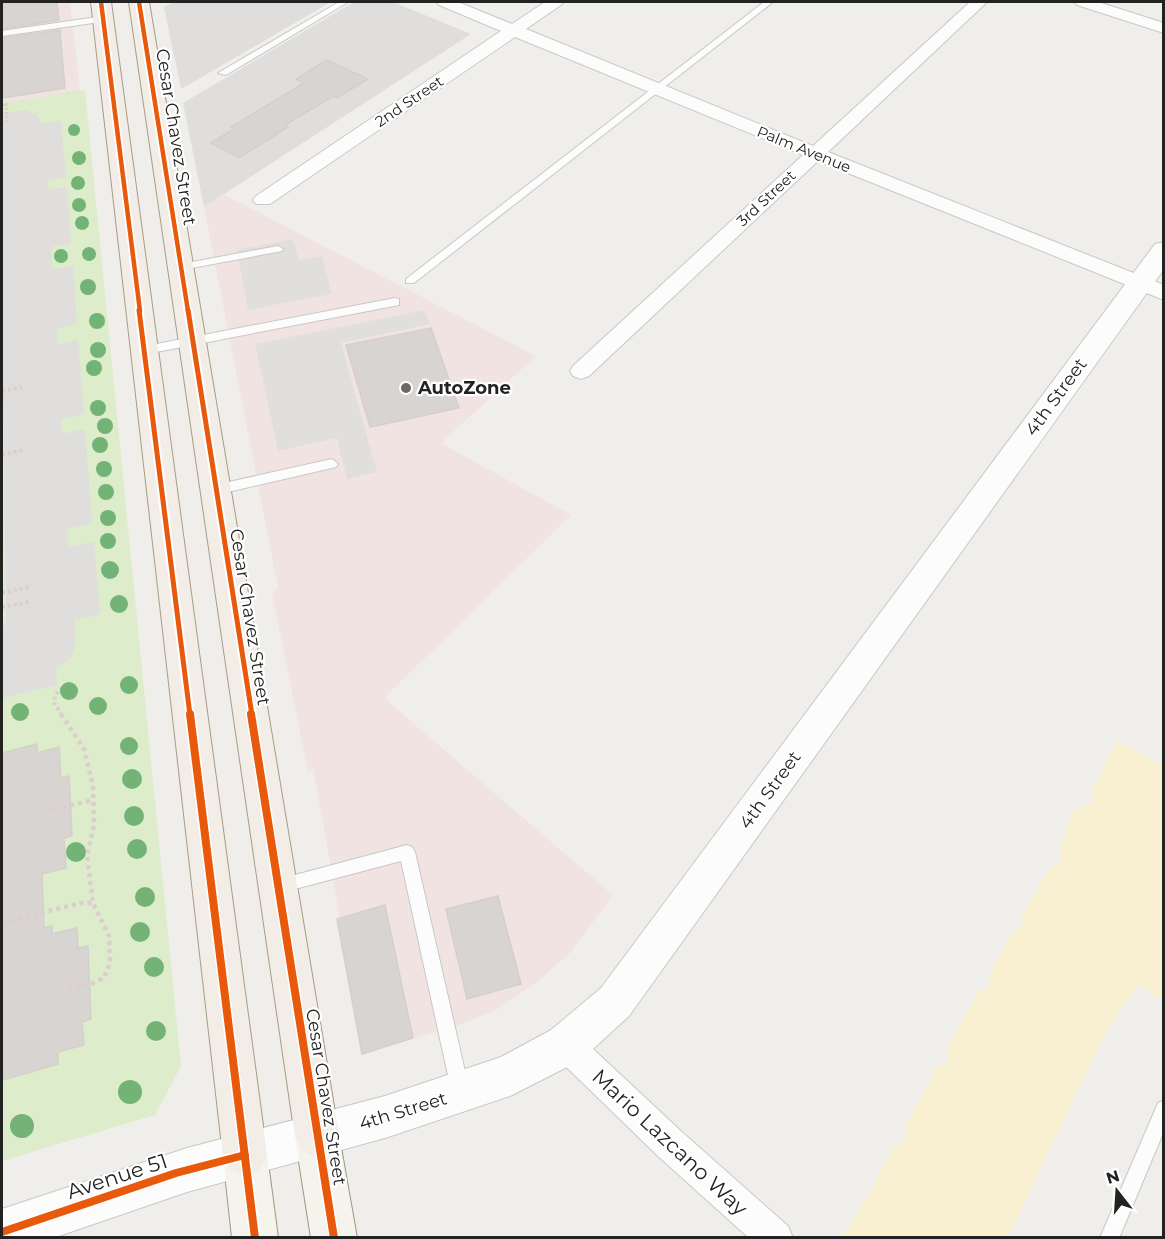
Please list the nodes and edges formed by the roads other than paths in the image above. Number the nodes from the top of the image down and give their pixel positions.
1 (139, 2) edge
2 (344, 2) edge
3 (445, 2) edge
4 (555, 2) edge
5 (769, 2) edge
6 (979, 2) edge
7 (1083, 2) edge
8 (102, 10) edge
9 (1164, 28) edge
10 (513, 30) junction
11 (2, 34) edge
12 (223, 73) dead end
13 (657, 89) junction
14 (813, 153) junction
15 (263, 200) dead end
16 (278, 249) dead end
17 (1164, 250) edge
18 (181, 267) junction
19 (410, 281) dead end
20 (1151, 289) edge
21 (395, 302) dead end
22 (191, 341) junction
23 (146, 350) junction
24 (581, 371) dead end
25 (332, 464) dead end
26 (215, 490) junction
27 (278, 887) junction
28 (566, 1045) junction
29 (461, 1093) junction
30 (1164, 1109) edge
31 (317, 1136) junction
32 (245, 1155) junction
33 (2, 1232) edge
34 (255, 1238) edge
35 (334, 1238) edge
36 (776, 1238) edge
37 (1109, 1238) edge

1 - 18 main road, Cesar Chavez Street
2 - 12 lane
3 - 10 street, Palm Avenue
4 - 10 street, 2nd Street
5 - 13 lane
6 - 14 street, 3rd Street
7 - 9 street
8 - 11 lane
8 - 23 main road
10 - 13 street, Palm Avenue
10 - 15 street, 2nd Street
13 - 14 street, Palm Avenue
13 - 19 lane
14 - 20 street, Palm Avenue
14 - 24 street, 3rd Street
16 - 18 lane
17 - 20 street, 4th Street
18 - 22 main road, Cesar Chavez Street
20 - 28 street, 4th Street
21 - 22 lane
22 - 23 lane
22 - 26 main road, Cesar Chavez Street
23 - 32 main road
25 - 26 lane
26 - 27 main road, Cesar Chavez Street
27 - 29 lane
27 - 31 main road, Cesar Chavez Street
28 - 29 street, 4th Street
28 - 36 street, Mario Lazcano Way
29 - 31 street, 4th Street
30 - 37 lane
31 - 32 street, 4th Street
31 - 35 main road, Cesar Chavez Street
32 - 33 street, Avenue 51
32 - 34 main road

